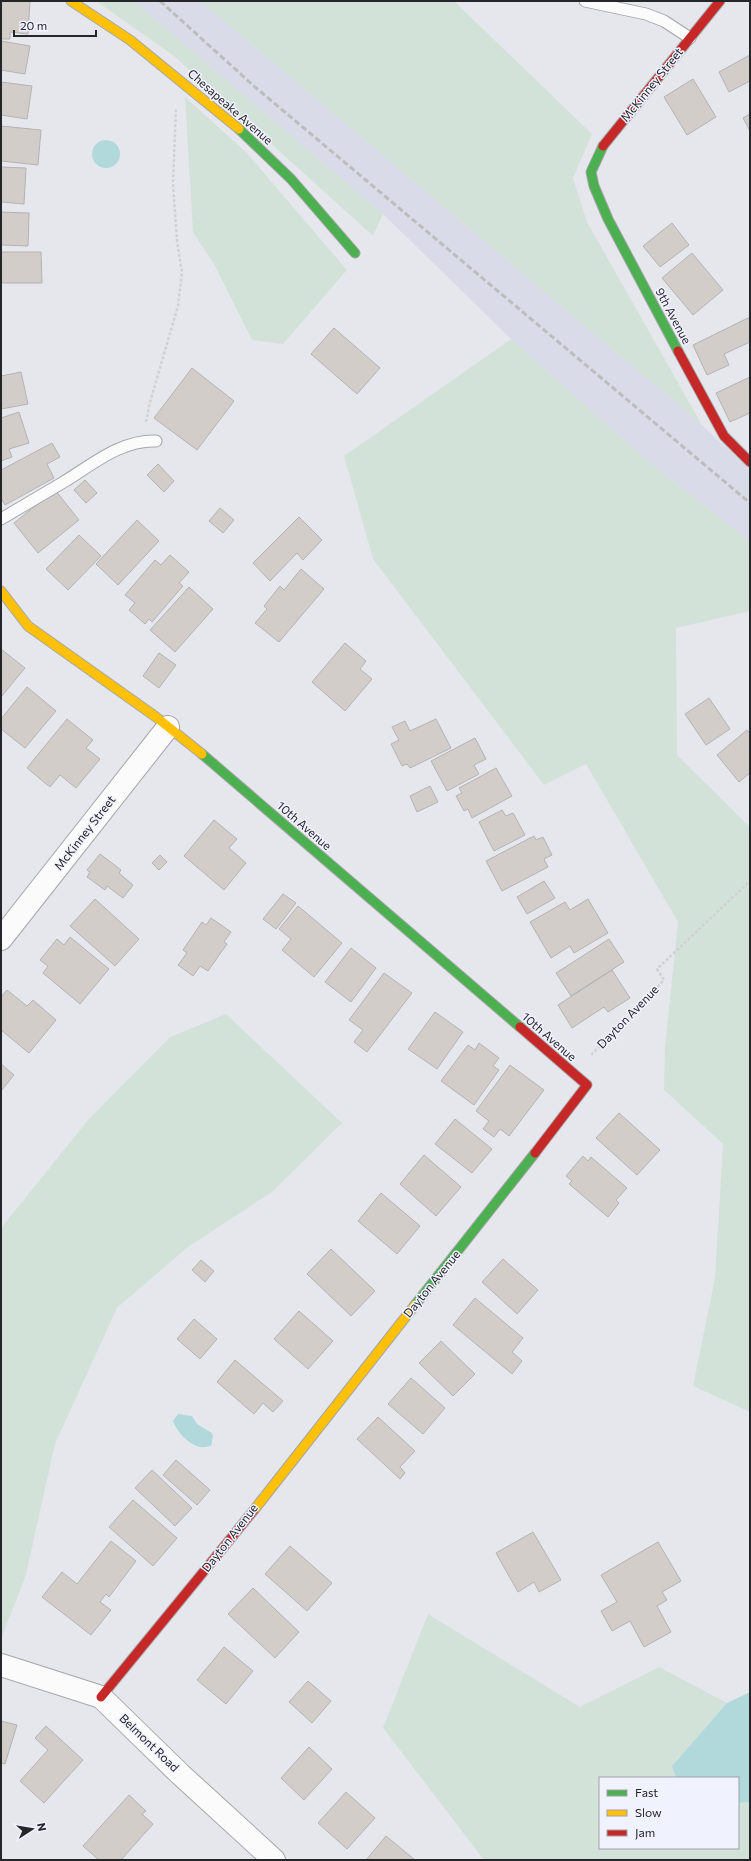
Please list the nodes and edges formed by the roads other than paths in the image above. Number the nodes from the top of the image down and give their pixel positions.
1 (70, 1) edge
2 (585, 1) edge
3 (720, 1) edge
4 (690, 38) junction
5 (591, 172) joint
6 (355, 253) dead end
7 (156, 441) dead end
8 (750, 462) edge
9 (1, 519) edge
10 (1, 591) edge
11 (168, 727) junction
12 (1, 939) edge
13 (587, 1085) joint
14 (1, 1665) edge
15 (101, 1697) junction
16 (269, 1858) edge

1 - 6 street, Chesapeake Avenue
2 - 4 lane
3 - 4 street, McKinney Street
4 - 5 street, McKinney Street
5 - 8 street, 9th Avenue
7 - 9 lane
10 - 11 street, 10th Avenue
11 - 12 street, McKinney Street
11 - 13 street, 10th Avenue
13 - 15 street, Dayton Avenue
14 - 15 street, Belmont Road
15 - 16 street, Belmont Road

